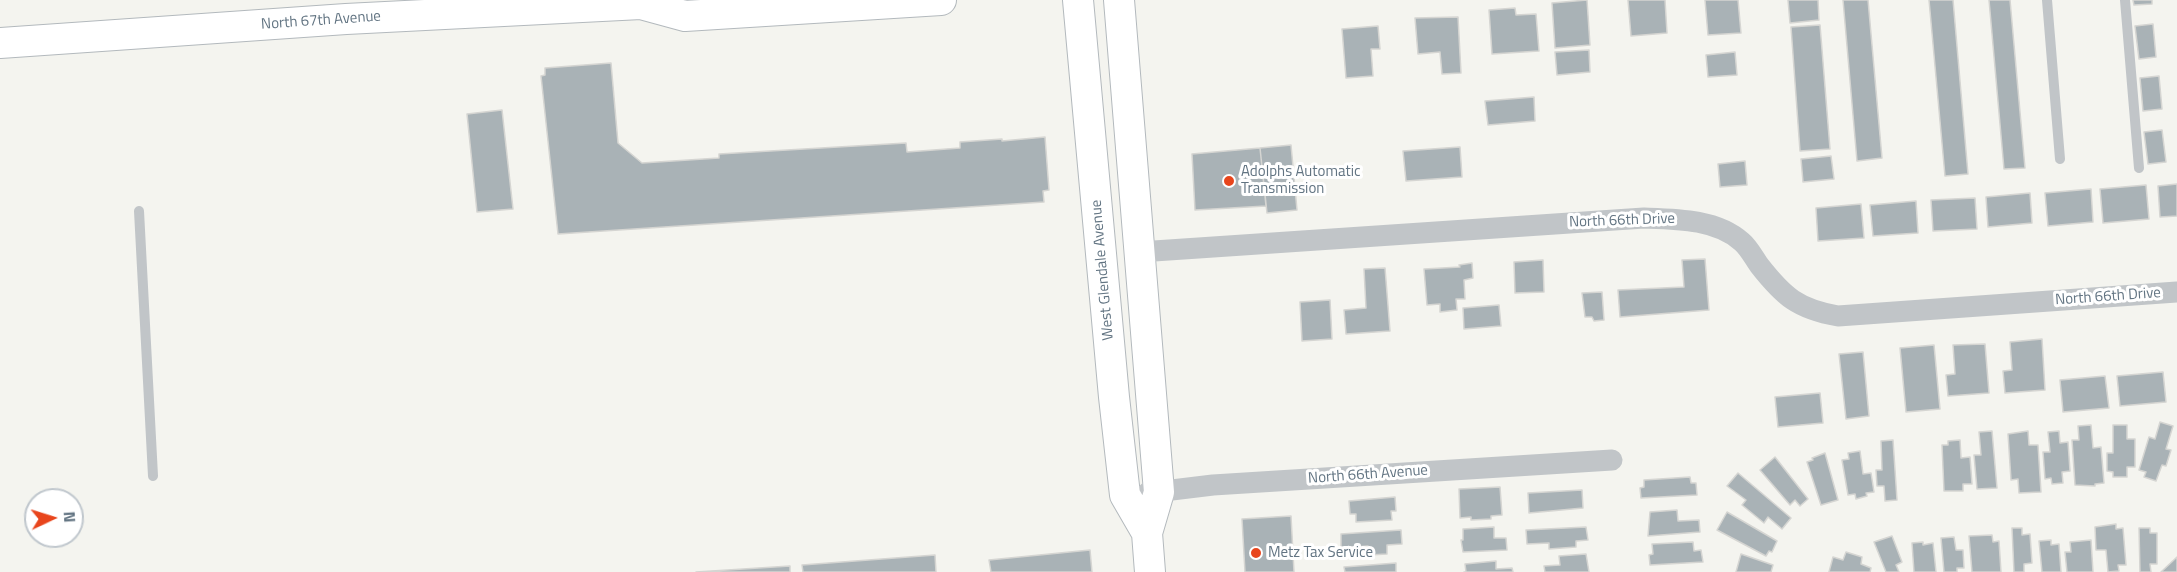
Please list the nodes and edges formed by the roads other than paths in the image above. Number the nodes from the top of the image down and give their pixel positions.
1 (941, 0) edge
2 (1078, 0) edge
3 (1119, 0) edge
4 (2048, 0) edge
5 (2125, 0) edge
6 (645, 2) edge
7 (0, 43) edge
8 (2060, 159) dead end
9 (2139, 168) dead end
10 (139, 211) dead end
11 (1139, 252) junction
12 (2177, 292) edge
13 (1612, 459) dead end
14 (153, 476) dead end
15 (1160, 492) junction
16 (1125, 495) junction
17 (1147, 533) junction
18 (1150, 572) edge

1 - 6 main road, North 67th Avenue
2 - 16 main road, West Glendale Avenue
3 - 11 main road, West Glendale Avenue
4 - 8 lane
5 - 9 lane
6 - 7 main road, North 67th Avenue
10 - 14 lane
11 - 12 street, North 66th Drive
11 - 15 main road, West Glendale Avenue
13 - 15 street, North 66th Avenue
15 - 16 street, North 66th Avenue
15 - 17 main road, West Glendale Avenue
16 - 17 main road, West Glendale Avenue
17 - 18 main road, West Glendale Avenue

